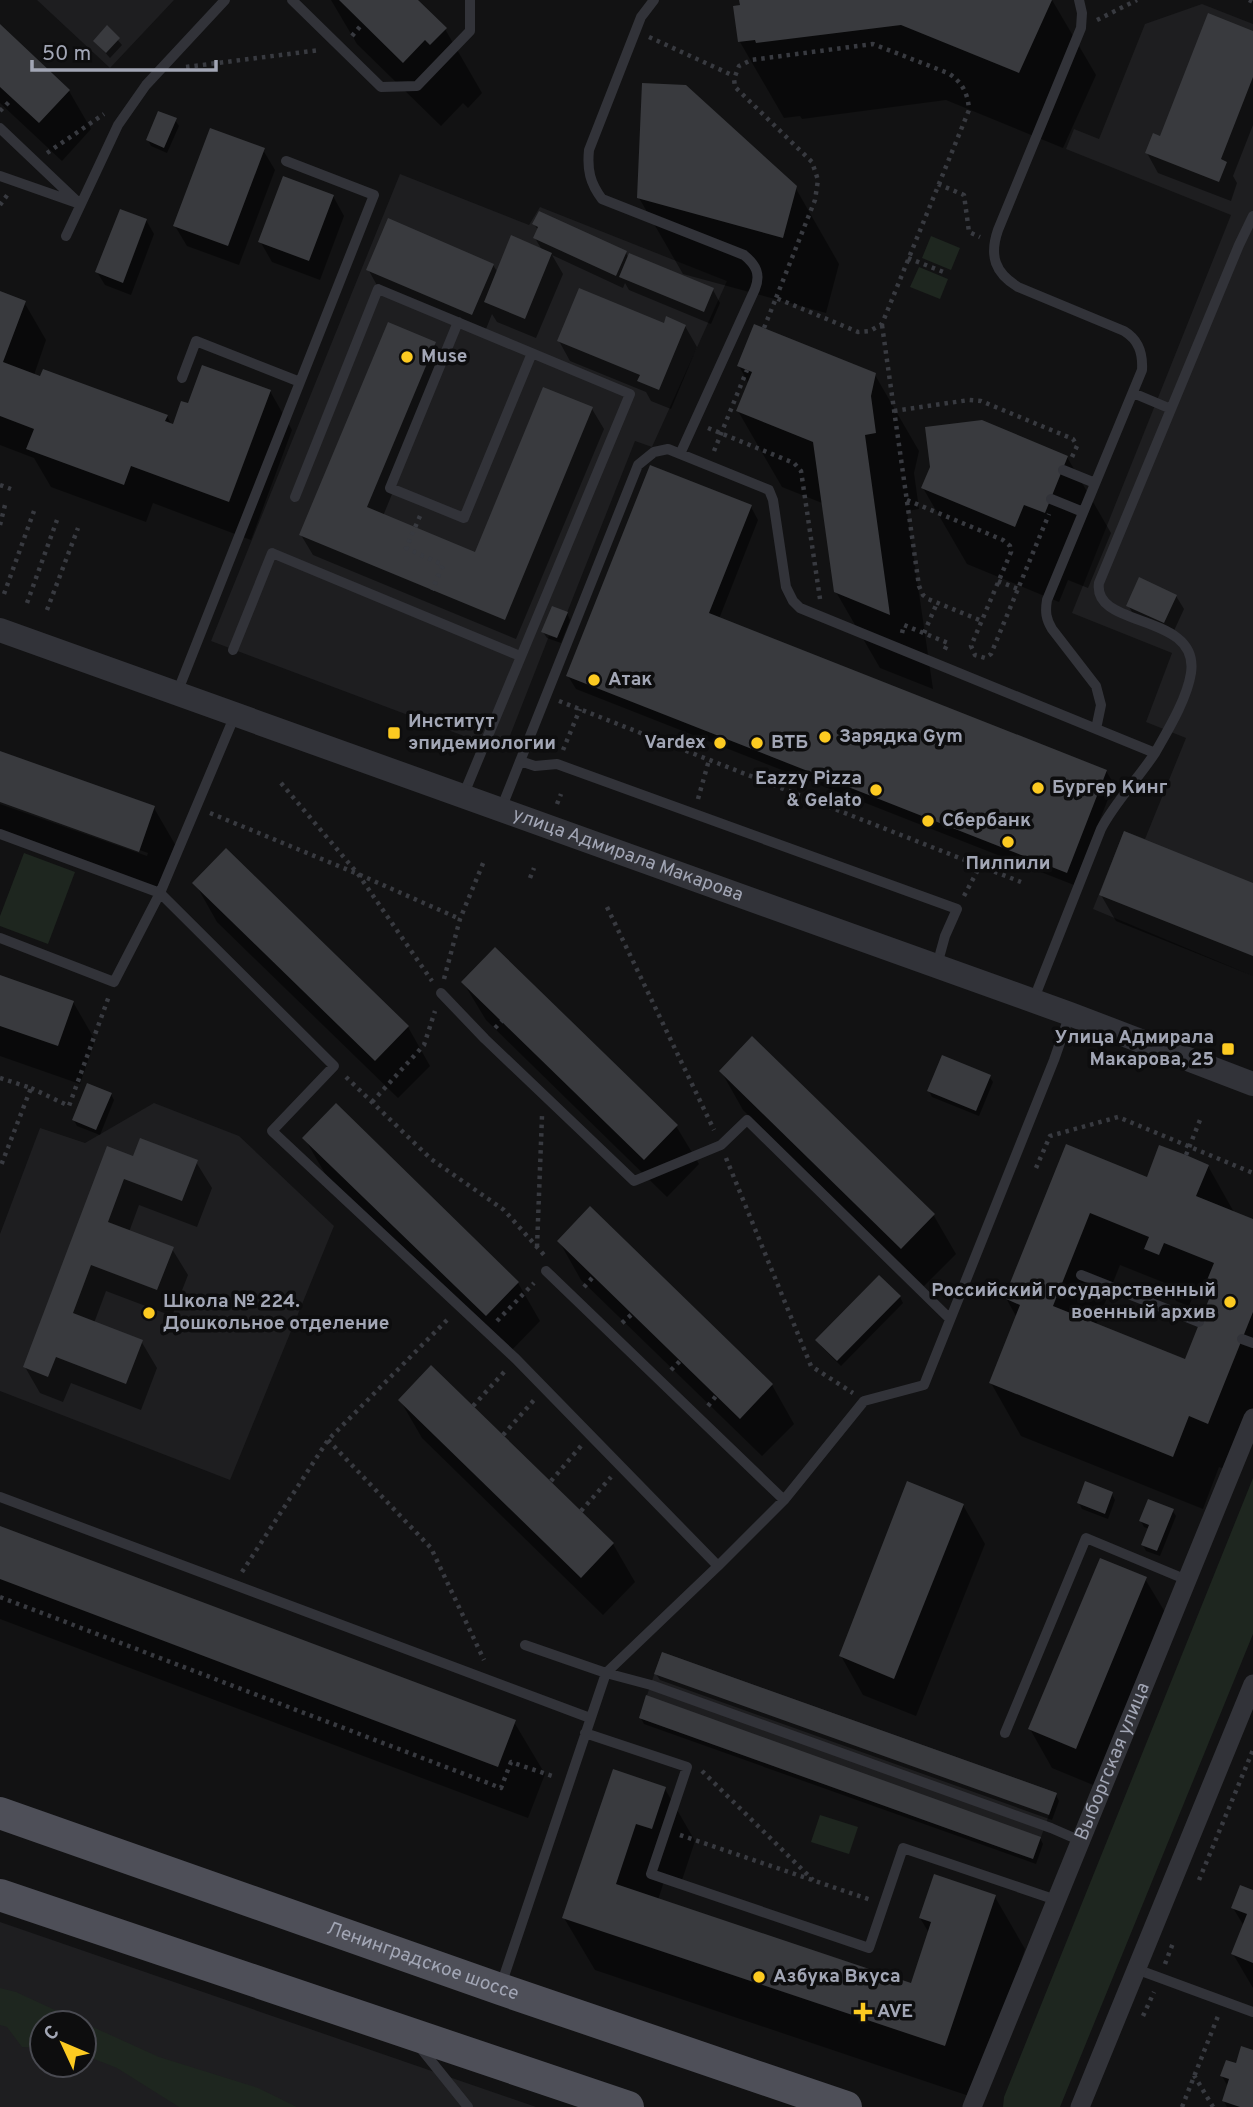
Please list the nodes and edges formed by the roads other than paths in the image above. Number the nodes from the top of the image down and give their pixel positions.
1 (225, 0) edge
2 (292, 0) edge
3 (470, 0) edge
4 (654, 0) edge
5 (1079, 0) edge
6 (0, 128) edge
7 (286, 161) dead end
8 (0, 176) edge
9 (80, 204) junction
10 (1253, 216) edge
11 (66, 236) dead end
12 (458, 322) junction
13 (532, 353) junction
14 (181, 378) dead end
15 (300, 382) junction
16 (1132, 393) junction
17 (1171, 409) junction
18 (680, 454) junction
19 (1063, 470) dead end
20 (1095, 483) junction
21 (295, 497) dead end
22 (1051, 499) dead end
23 (1083, 512) junction
24 (0, 630) edge
25 (233, 650) dead end
26 (520, 656) junction
27 (177, 694) junction
28 (236, 715) junction
29 (1096, 729) junction
30 (1155, 753) junction
31 (520, 761) junction
32 (463, 796) junction
33 (501, 810) junction
34 (0, 834) edge
35 (160, 893) junction
36 (0, 938) edge
37 (936, 966) junction
38 (441, 993) road end
39 (1033, 1001) junction
40 (1070, 1014) junction
41 (1253, 1084) edge
42 (546, 1271) road end
43 (1082, 1275) dead end
44 (950, 1319) junction
45 (1199, 1322) dead end
46 (1242, 1339) dead end
47 (1253, 1343) edge
48 (1253, 1418) edge
49 (0, 1497) edge
50 (784, 1500) junction
51 (718, 1566) junction
52 (1187, 1580) junction
53 (525, 1645) dead end
54 (606, 1673) junction
55 (1253, 1684) edge
56 (590, 1718) junction
57 (585, 1733) junction
58 (1005, 1733) dead end
59 (0, 1813) edge
60 (1081, 1841) junction
61 (0, 1895) edge
62 (1056, 1900) junction
63 (1136, 1969) junction
64 (500, 1989) junction
65 (1253, 2012) edge
66 (408, 2032) junction
67 (468, 2107) edge
68 (628, 2107) edge
69 (846, 2107) edge
70 (972, 2107) edge
71 (1080, 2107) edge

1 - 9 lane
2 - 3 lane
4 - 18 lane
5 - 16 lane
6 - 9 lane
7 - 15 lane
8 - 9 lane
9 - 11 lane
10 - 17 lane
12 - 13 lane
12 - 13 lane
12 - 21 lane
13 - 26 lane
14 - 15 lane
15 - 27 lane
16 - 17 lane
16 - 20 lane
17 - 30 lane
18 - 29 lane
18 - 31 lane
19 - 20 lane
20 - 23 lane
22 - 23 lane
23 - 29 lane
24 - 27 street, улица Адмирала Макарова
25 - 26 lane
26 - 32 lane
27 - 28 street, улица Адмирала Макарова
28 - 32 street, улица Адмирала Макарова
28 - 35 lane
29 - 30 lane
30 - 39 lane
31 - 33 lane
31 - 37 lane
32 - 33 street, улица Адмирала Макарова
33 - 37 street, улица Адмирала Макарова
34 - 35 lane
35 - 36 lane
35 - 51 lane
37 - 39 street, улица Адмирала Макарова
38 - 44 lane
39 - 40 street, улица Адмирала Макарова
40 - 41 street, улица Адмирала Макарова
40 - 44 lane
42 - 50 lane
43 - 45 lane
44 - 50 lane
46 - 47 lane
48 - 52 street, Выборгская улица
49 - 56 lane
50 - 51 lane
51 - 54 lane
52 - 58 lane
52 - 60 street, Выборгская улица
53 - 54 lane
54 - 56 lane
54 - 60 lane
55 - 63 street
56 - 57 lane
57 - 62 lane
57 - 64 lane
59 - 64 main road, Ленинградское шоссе
60 - 62 street, Выборгская улица
61 - 66 main road
62 - 70 street, Выборгская улица
63 - 65 lane
63 - 71 street
64 - 69 main road, Ленинградское шоссе
66 - 67 lane
66 - 68 main road

